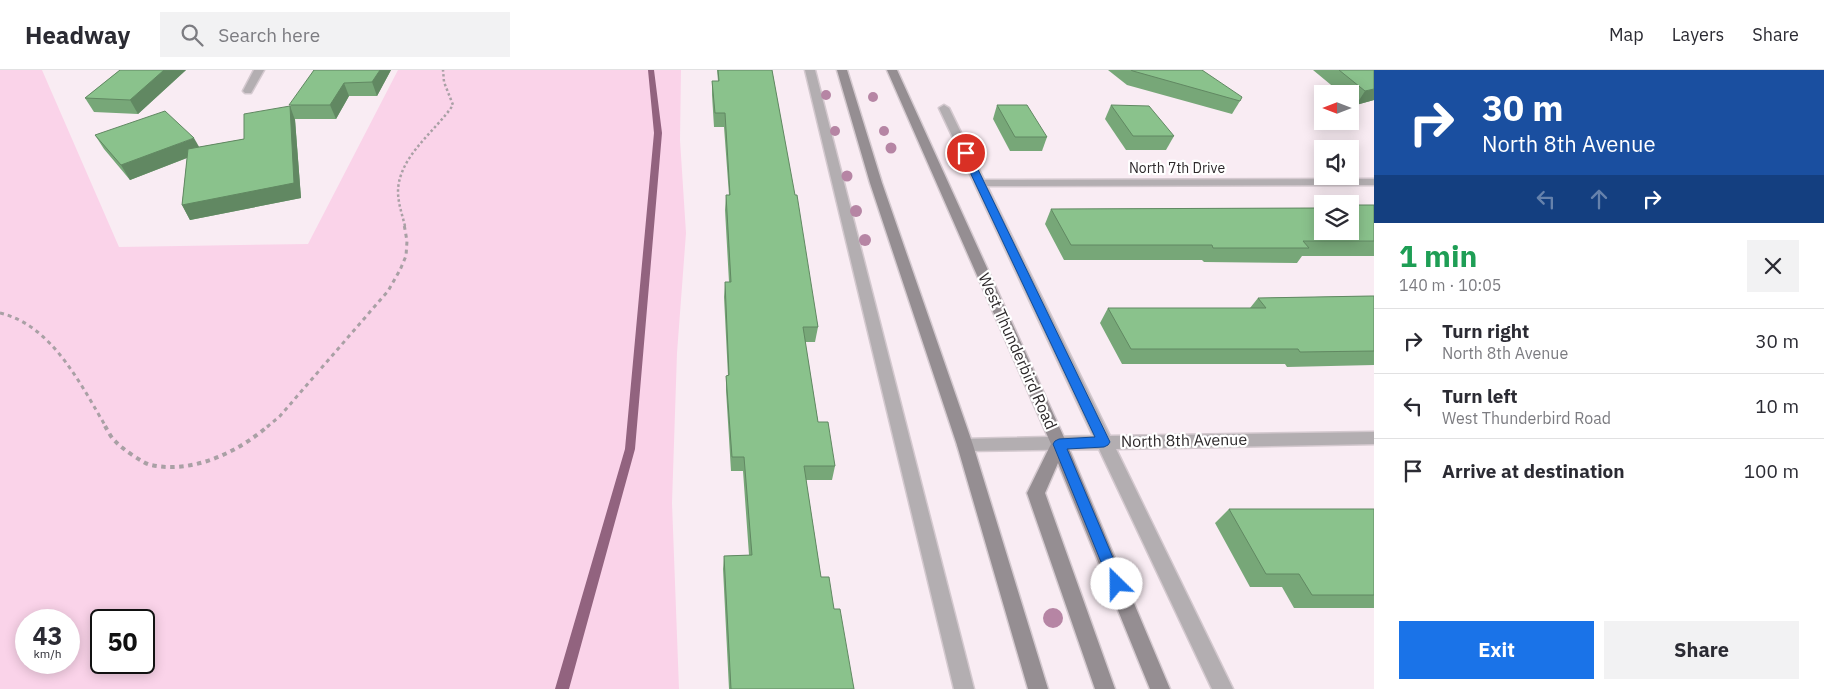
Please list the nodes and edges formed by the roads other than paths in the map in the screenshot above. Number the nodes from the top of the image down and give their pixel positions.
1 (259, 70) edge
2 (810, 70) edge
3 (842, 70) edge
4 (892, 70) edge
5 (248, 91) dead end
6 (944, 108) dead end
7 (1374, 182) edge
8 (980, 183) junction
9 (1374, 438) edge
10 (1104, 442) junction
11 (1059, 444) junction
12 (965, 445) junction
13 (964, 689) edge
14 (1038, 689) edge
15 (1104, 689) edge
16 (1160, 689) edge
17 (1223, 689) edge

1 - 5 street
2 - 13 street
3 - 12 main road
4 - 11 main road, West Thunderbird Road
6 - 8 street
7 - 8 street, North 7th Drive
8 - 10 street
9 - 10 street, North 8th Avenue
10 - 11 street, North 8th Avenue
10 - 17 street
11 - 12 street, North 8th Avenue
11 - 15 main road
11 - 16 main road, West Thunderbird Road
12 - 14 main road

